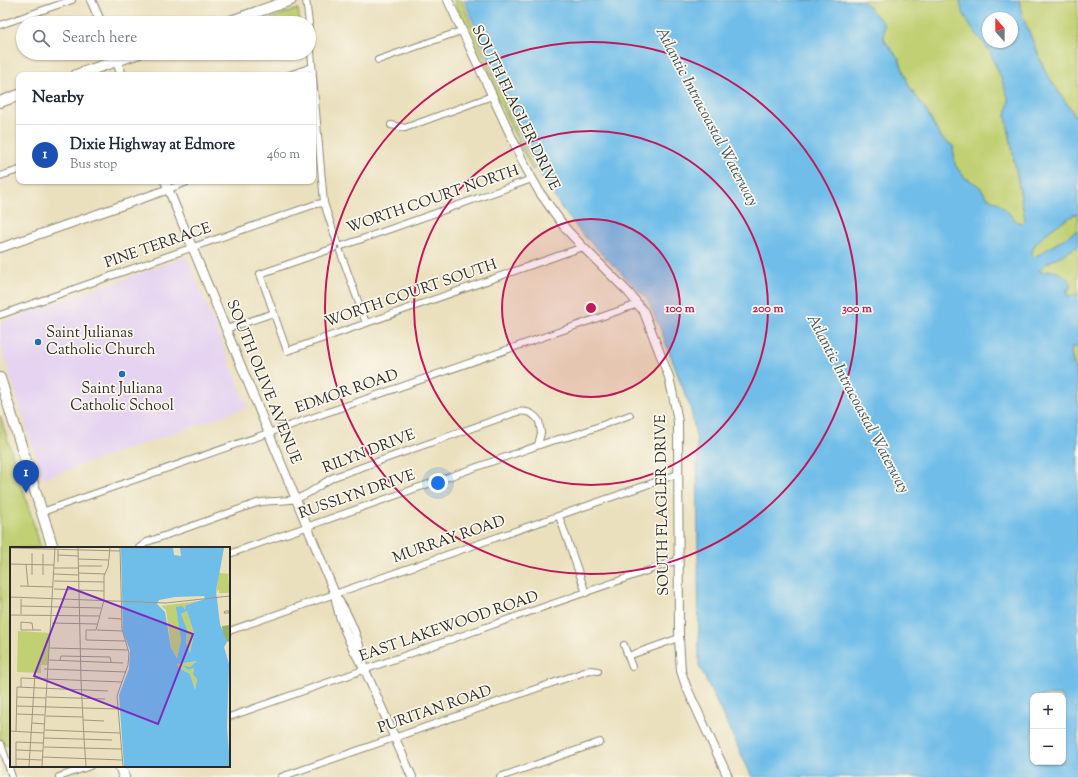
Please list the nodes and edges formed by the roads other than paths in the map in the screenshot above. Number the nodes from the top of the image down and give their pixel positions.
1 (72, 0) edge
2 (91, 0) edge
3 (291, 0) edge
4 (306, 0) edge
5 (448, 0) edge
6 (26, 16) edge
7 (98, 16) edge
8 (245, 16) edge
9 (308, 16) edge
10 (16, 19) edge
11 (0, 25) edge
12 (461, 30) junction
13 (108, 60) edge
14 (115, 60) edge
15 (311, 60) edge
16 (378, 60) dead end
17 (312, 67) junction
18 (82, 72) edge
19 (121, 72) edge
20 (298, 72) edge
21 (313, 72) edge
22 (16, 96) edge
23 (492, 96) junction
24 (0, 102) edge
25 (391, 125) dead end
26 (316, 137) edge
27 (16, 171) edge
28 (0, 176) edge
29 (532, 179) junction
30 (167, 185) edge
31 (324, 203) junction
32 (338, 247) junction
33 (583, 247) junction
34 (0, 248) edge
35 (192, 248) junction
36 (638, 304) junction
37 (274, 313) junction
38 (0, 315) edge
39 (366, 323) junction
40 (226, 329) junction
41 (0, 378) edge
42 (630, 415) dead end
43 (268, 432) junction
44 (538, 445) junction
45 (678, 474) junction
46 (296, 499) junction
47 (42, 512) junction
48 (559, 516) junction
49 (307, 526) junction
50 (53, 547) edge
51 (140, 547) edge
52 (230, 554) edge
53 (678, 560) junction
54 (586, 593) junction
55 (335, 594) junction
56 (230, 631) edge
57 (679, 638) junction
58 (624, 645) dead end
59 (628, 656) junction
60 (632, 667) dead end
61 (365, 670) junction
62 (598, 671) dead end
63 (230, 718) edge
64 (394, 738) junction
65 (600, 742) dead end
66 (1, 744) dead end
67 (87, 767) edge
68 (120, 767) edge
69 (12, 777) edge
70 (59, 777) edge
71 (124, 777) edge
72 (281, 777) edge
73 (412, 777) edge
74 (500, 777) edge
75 (728, 777) edge

1 - 6 street
2 - 7 street
3 - 8 main road
4 - 9 street
5 - 12 street, SOUTH FLAGLER DRIVE
10 - 11 street
12 - 16 street
12 - 23 street, SOUTH FLAGLER DRIVE
13 - 18 main road
14 - 19 street
15 - 17 street
17 - 20 street
17 - 21 street
22 - 24 main road
23 - 25 street
23 - 29 street, SOUTH FLAGLER DRIVE
26 - 31 street
27 - 28 street
29 - 32 street, WORTH COURT NORTH
29 - 33 street, SOUTH FLAGLER DRIVE
30 - 34 street
30 - 35 street, SOUTH OLIVE AVENUE
31 - 32 street
31 - 35 street, PINE TERRACE
32 - 37 street, WORTH COURT NORTH
32 - 39 street
33 - 36 street, SOUTH FLAGLER DRIVE
33 - 39 street, WORTH COURT SOUTH
35 - 38 street, PINE TERRACE
35 - 40 street, SOUTH OLIVE AVENUE
36 - 43 street, EDMOR ROAD
36 - 45 street, SOUTH FLAGLER DRIVE
37 - 39 street, WORTH COURT SOUTH
37 - 40 street
40 - 43 street, SOUTH OLIVE AVENUE
41 - 47 main road
42 - 44 street, RUSSLYN DRIVE
43 - 46 street, SOUTH OLIVE AVENUE
43 - 47 street, EDMOR ROAD
44 - 46 street, RILYN DRIVE
44 - 49 street, RUSSLYN DRIVE
45 - 48 street, MURRAY ROAD
45 - 53 street, SOUTH FLAGLER DRIVE
46 - 49 street, SOUTH OLIVE AVENUE
46 - 51 street, RILYN DRIVE
47 - 50 main road
48 - 54 street
48 - 55 street, MURRAY ROAD
49 - 52 street, RUSSLYN DRIVE
49 - 55 street, SOUTH OLIVE AVENUE
53 - 54 street, EAST LAKEWOOD ROAD
53 - 57 street, SOUTH FLAGLER DRIVE
54 - 61 street, EAST LAKEWOOD ROAD
55 - 56 street, MURRAY ROAD
55 - 61 street, SOUTH OLIVE AVENUE
57 - 59 street
57 - 75 street, SOUTH FLAGLER DRIVE
58 - 59 street
59 - 60 street
61 - 63 street, EAST LAKEWOOD ROAD
61 - 64 street, SOUTH OLIVE AVENUE
62 - 64 street, PURITAN ROAD
64 - 72 street, PURITAN ROAD
64 - 73 street, SOUTH OLIVE AVENUE
65 - 74 street
66 - 69 street
67 - 70 street
68 - 71 main road

